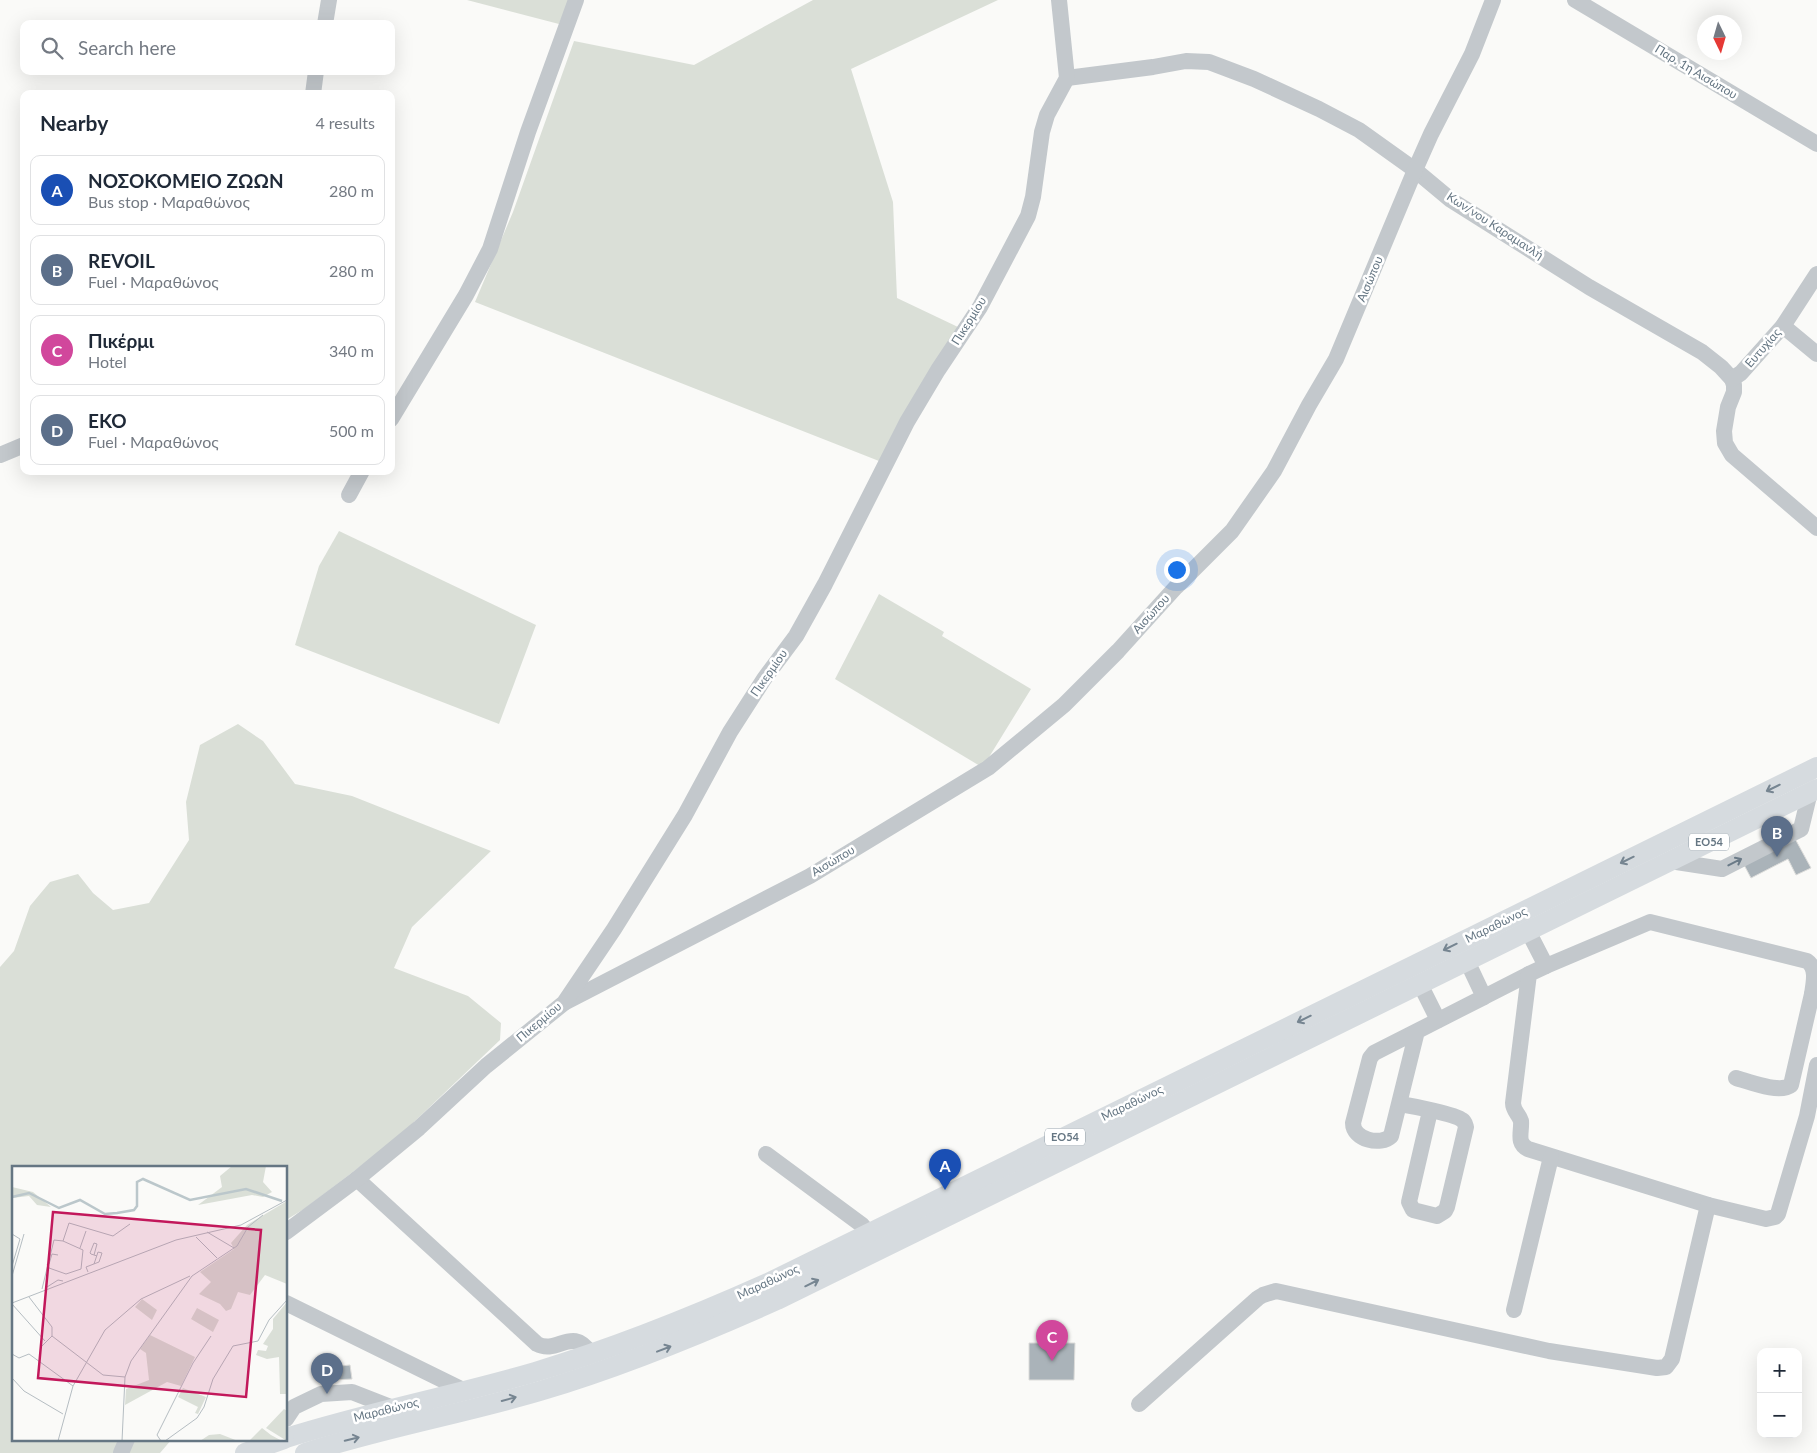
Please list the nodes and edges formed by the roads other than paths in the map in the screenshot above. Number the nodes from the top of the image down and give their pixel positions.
1 (329, 0) edge
2 (576, 0) edge
3 (1059, 0) edge
4 (1492, 0) edge
5 (1575, 0) edge
6 (326, 20) edge
7 (315, 75) edge
8 (1067, 78) junction
9 (314, 90) edge
10 (1817, 144) edge
11 (1415, 170) junction
12 (1817, 274) edge
13 (1782, 326) junction
14 (1817, 354) edge
15 (1732, 379) junction
16 (395, 412) edge
17 (20, 447) edge
18 (0, 455) edge
19 (360, 475) edge
20 (350, 495) dead end
21 (1817, 528) edge
22 (1817, 767) edge
23 (1813, 790) edge
24 (1670, 861) junction
25 (1528, 931) junction
26 (1467, 961) junction
27 (1546, 966) junction
28 (1529, 974) junction
29 (1420, 984) junction
30 (1815, 994) edge
31 (1484, 997) junction
32 (564, 1003) junction
33 (1438, 1020) junction
34 (1417, 1031) junction
35 (1817, 1065) edge
36 (1736, 1078) dead end
37 (1400, 1104) junction
38 (1430, 1111) junction
39 (766, 1154) dead end
40 (1551, 1156) junction
41 (357, 1179) junction
42 (1708, 1205) junction
43 (288, 1231) edge
44 (868, 1233) junction
45 (288, 1304) edge
46 (1514, 1310) dead end
47 (591, 1354) junction
48 (465, 1391) junction
49 (1140, 1404) dead end
50 (393, 1408) junction
51 (288, 1416) edge
52 (288, 1437) edge
53 (127, 1440) edge
54 (278, 1440) edge
55 (121, 1453) edge
56 (245, 1453) edge
57 (305, 1453) edge

1 - 6 street
2 - 16 street
3 - 8 street
4 - 11 street, Αισώπου
5 - 10 street, Παρ. 1η Αισώπου
7 - 9 street
8 - 11 street, Κων/νου Καραμανλή
8 - 32 street, Πικερμίου
11 - 15 street, Κων/νου Καραμανλή
11 - 32 street, Αισώπου
12 - 13 street
13 - 14 street, Ευτυχίας
13 - 15 street, Ευτυχίας
15 - 21 street
17 - 18 street
19 - 20 street
22 -> 44 main road, Μαραθώνος / ΕΟ54
23 - 24 main road, Μαραθώνος / ΕΟ54
24 -> 23 street
24 - 25 main road, Μαραθώνος / ΕΟ54
25 - 26 main road, Μαραθώνος / ΕΟ54
25 - 27 street
26 - 29 main road, Μαραθώνος / ΕΟ54
26 - 31 street
27 - 28 street
27 - 30 street
28 - 31 street
28 - 40 street
29 - 33 street
57 -> 29 main road, Μαραθώνος / ΕΟ54
30 - 36 street
31 - 33 street
32 - 41 street, Πικερμίου
33 - 34 street
34 - 37 street
34 - 37 street
35 - 42 street
37 - 38 street
38 - 38 street
39 - 44 street
40 - 42 street
40 - 46 street
41 - 43 street, Πικερμίου
41 - 47 street
42 - 49 street
44 - 47 main road, Μαραθώνος / ΕΟ54
45 - 48 street
47 - 48 main road, Μαραθώνος / ΕΟ54
48 - 50 main road, Μαραθώνος / ΕΟ54
50 - 51 street
50 - 52 main road, Μαραθώνος / ΕΟ54
53 - 55 street
54 - 56 main road, Μαραθώνος / ΕΟ54

